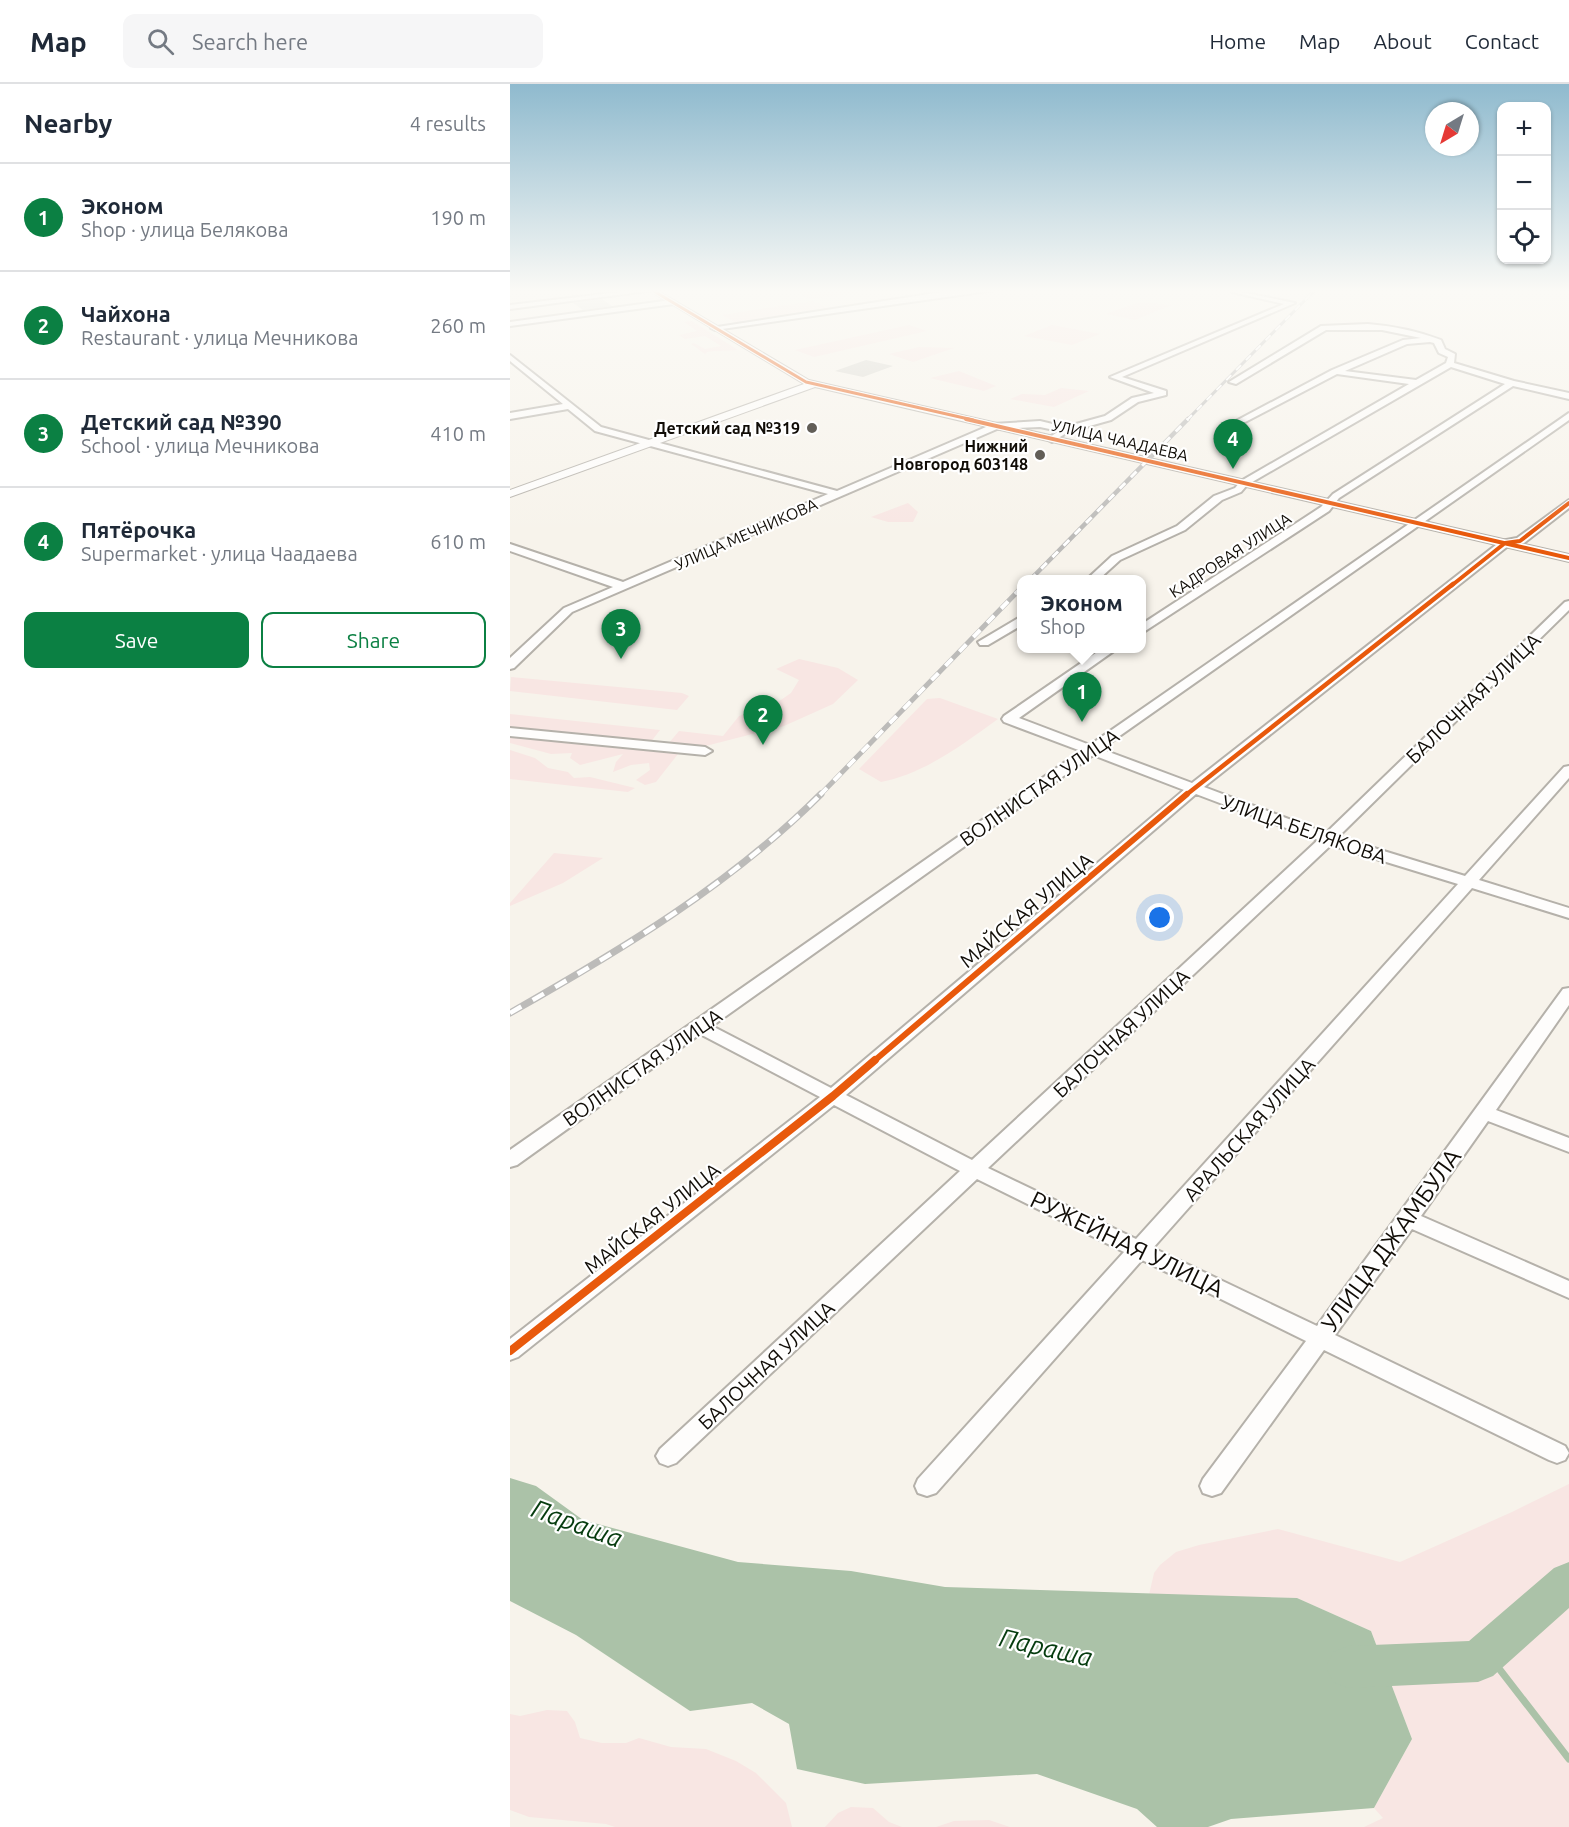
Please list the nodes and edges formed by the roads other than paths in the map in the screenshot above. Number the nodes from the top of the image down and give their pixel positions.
1 (527, 371) edge
2 (787, 371) edge
3 (1128, 371) edge
4 (1250, 371) edge
5 (1437, 371) edge
6 (1474, 371) edge
7 (1335, 372) joint
8 (1233, 382) dead end
9 (1416, 383) junction
10 (1512, 383) junction
11 (814, 384) junction
12 (1569, 396) edge
13 (569, 406) junction
14 (510, 416) edge
15 (1569, 416) edge
16 (996, 426) junction
17 (1065, 430) junction
18 (1223, 430) dead end
19 (1052, 439) junction
20 (650, 443) junction
21 (1244, 483) junction
22 (510, 494) edge
23 (838, 494) junction
24 (1330, 502) junction
25 (1569, 503) edge
26 (1415, 522) junction
27 (1505, 543) junction
28 (510, 547) edge
29 (1569, 558) edge
30 (1095, 575) edge
31 (625, 586) junction
32 (1569, 604) edge
33 (1017, 623) edge
34 (1146, 626) edge
35 (984, 642) dead end
36 (1105, 653) edge
37 (510, 665) edge
38 (510, 732) edge
39 (1092, 749) junction
40 (705, 751) dead end
41 (1569, 770) edge
42 (1193, 789) junction
43 (1328, 840) junction
44 (1469, 884) junction
45 (1569, 913) edge
46 (1565, 1006) edge
47 (700, 1027) junction
48 (833, 1096) junction
49 (1484, 1112) junction
50 (1569, 1145) edge
51 (510, 1160) edge
52 (975, 1170) junction
53 (1408, 1219) junction
54 (1140, 1250) junction
55 (1569, 1290) edge
56 (1318, 1339) junction
57 (510, 1351) edge
58 (1557, 1453) dead end
59 (668, 1456) dead end
60 (1212, 1485) dead end
61 (927, 1486) dead end

1 - 13 street
2 - 11 street, УЛИЦА ЧААДАЕВА
3 - 17 street
4 - 8 street
5 - 9 street
6 - 10 street
7 - 9 street
7 - 18 street
9 - 21 street
10 - 12 street
10 - 24 street, КАДРОВАЯ УЛИЦА
11 - 16 street, УЛИЦА ЧААДАЕВА
11 - 20 street
13 - 14 street
13 - 20 street
15 - 26 street, ВОЛНИСТАЯ УЛИЦА
16 - 17 street
16 - 19 street, УЛИЦА ЧААДАЕВА
16 - 23 street, УЛИЦА МЕЧНИКОВА
17 - 19 street
19 - 21 street, УЛИЦА ЧААДАЕВА
20 - 22 street
20 - 23 street
21 - 24 street, УЛИЦА ЧААДАЕВА
21 - 30 street
23 - 31 street, УЛИЦА МЕЧНИКОВА
24 - 26 street, УЛИЦА ЧААДАЕВА
24 - 34 street, КАДРОВАЯ УЛИЦА
25 - 27 street, МАЙСКАЯ УЛИЦА
26 - 27 street, УЛИЦА ЧААДАЕВА
26 - 39 street, ВОЛНИСТАЯ УЛИЦА
27 - 29 street, УЛИЦА ЧААДАЕВА
27 - 42 street, МАЙСКАЯ УЛИЦА
28 - 31 street
31 - 37 street, УЛИЦА МЕЧНИКОВА
32 - 43 street, БАЛОЧНАЯ УЛИЦА
33 - 35 street
36 - 39 street, УЛИЦА БЕЛЯКОВА
38 - 40 street
39 - 42 street, УЛИЦА БЕЛЯКОВА
39 - 47 street, ВОЛНИСТАЯ УЛИЦА
41 - 44 street, АРАЛЬСКАЯ УЛИЦА
42 - 43 street, УЛИЦА БЕЛЯКОВА
42 - 48 street, МАЙСКАЯ УЛИЦА
43 - 44 street, УЛИЦА БЕЛЯКОВА
43 - 52 street, БАЛОЧНАЯ УЛИЦА
44 - 45 street, УЛИЦА БЕЛЯКОВА
44 - 54 street, АРАЛЬСКАЯ УЛИЦА
46 - 49 street, УЛИЦА ДЖАМБУЛА
47 - 48 street, РУЖЕЙНАЯ УЛИЦА
47 - 51 street, ВОЛНИСТАЯ УЛИЦА
48 - 52 street, РУЖЕЙНАЯ УЛИЦА
48 - 57 street, МАЙСКАЯ УЛИЦА
49 - 50 street
49 - 53 street, УЛИЦА ДЖАМБУЛА
52 - 54 street, РУЖЕЙНАЯ УЛИЦА
52 - 59 street, БАЛОЧНАЯ УЛИЦА
53 - 55 street
53 - 56 street, УЛИЦА ДЖАМБУЛА
54 - 56 street, РУЖЕЙНАЯ УЛИЦА
54 - 61 street, АРАЛЬСКАЯ УЛИЦА
56 - 58 street, РУЖЕЙНАЯ УЛИЦА
56 - 60 street, УЛИЦА ДЖАМБУЛА

